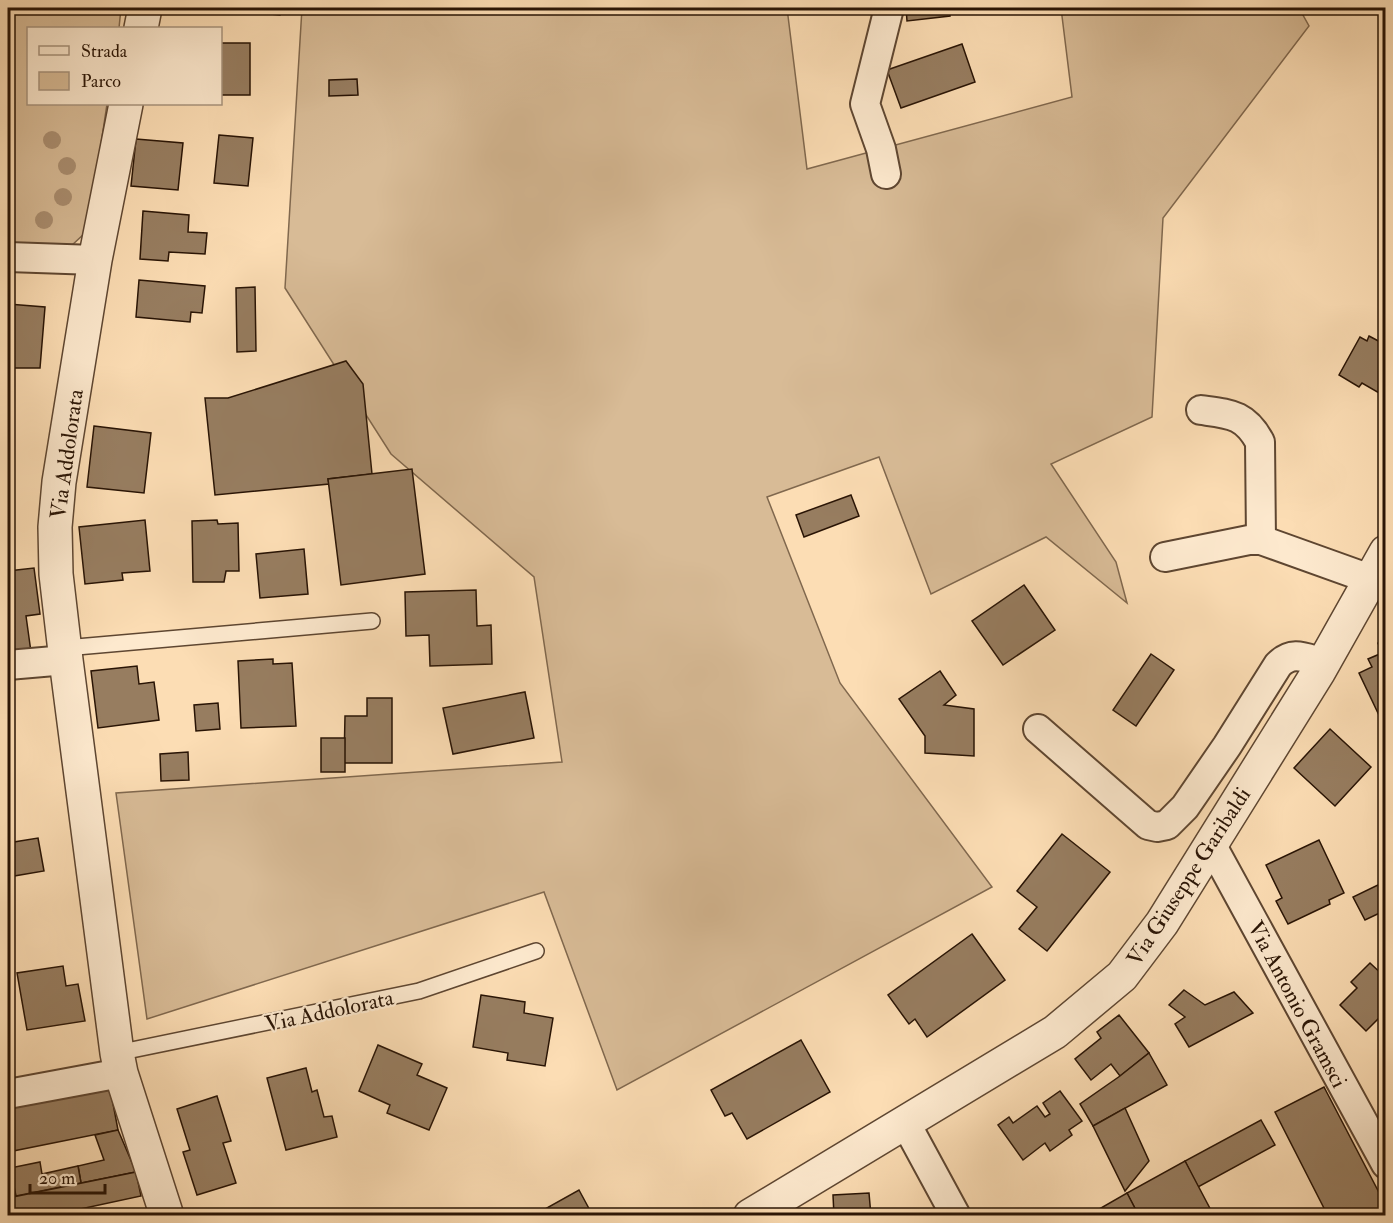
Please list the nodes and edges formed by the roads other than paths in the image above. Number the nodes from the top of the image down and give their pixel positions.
1 (145, 8) edge
2 (889, 8) edge
3 (141, 27) edge
4 (126, 105) edge
5 (886, 174) dead end
6 (8, 257) edge
7 (95, 260) junction
8 (1201, 410) dead end
9 (1261, 540) junction
10 (1165, 557) dead end
11 (1378, 566) edge
12 (372, 621) dead end
13 (66, 654) junction
14 (1323, 663) junction
15 (8, 665) edge
16 (1038, 729) dead end
17 (1211, 844) junction
18 (537, 951) dead end
19 (119, 1063) junction
20 (8, 1094) edge
21 (905, 1122) junction
22 (1386, 1164) edge
23 (167, 1215) edge
24 (750, 1215) edge
25 (956, 1215) edge

1 - 3 street
2 - 5 street
4 - 7 street, Via Addolorata
6 - 7 street
7 - 13 street, Via Addolorata
8 - 9 street
9 - 10 street, Via Giuseppe Garibaldi
9 - 11 street, Via Giuseppe Garibaldi
11 - 14 street, Via Giuseppe Garibaldi
12 - 13 lane
13 - 15 street
13 - 19 street, Via Addolorata
14 - 16 street
14 - 17 street, Via Giuseppe Garibaldi
17 - 21 street, Via Giuseppe Garibaldi
17 - 22 street, Via Antonio Gramsci
18 - 19 lane, Via Addolorata
19 - 20 street
19 - 23 street, Via Addolorata
21 - 24 street, Via Giuseppe Garibaldi
21 - 25 street

